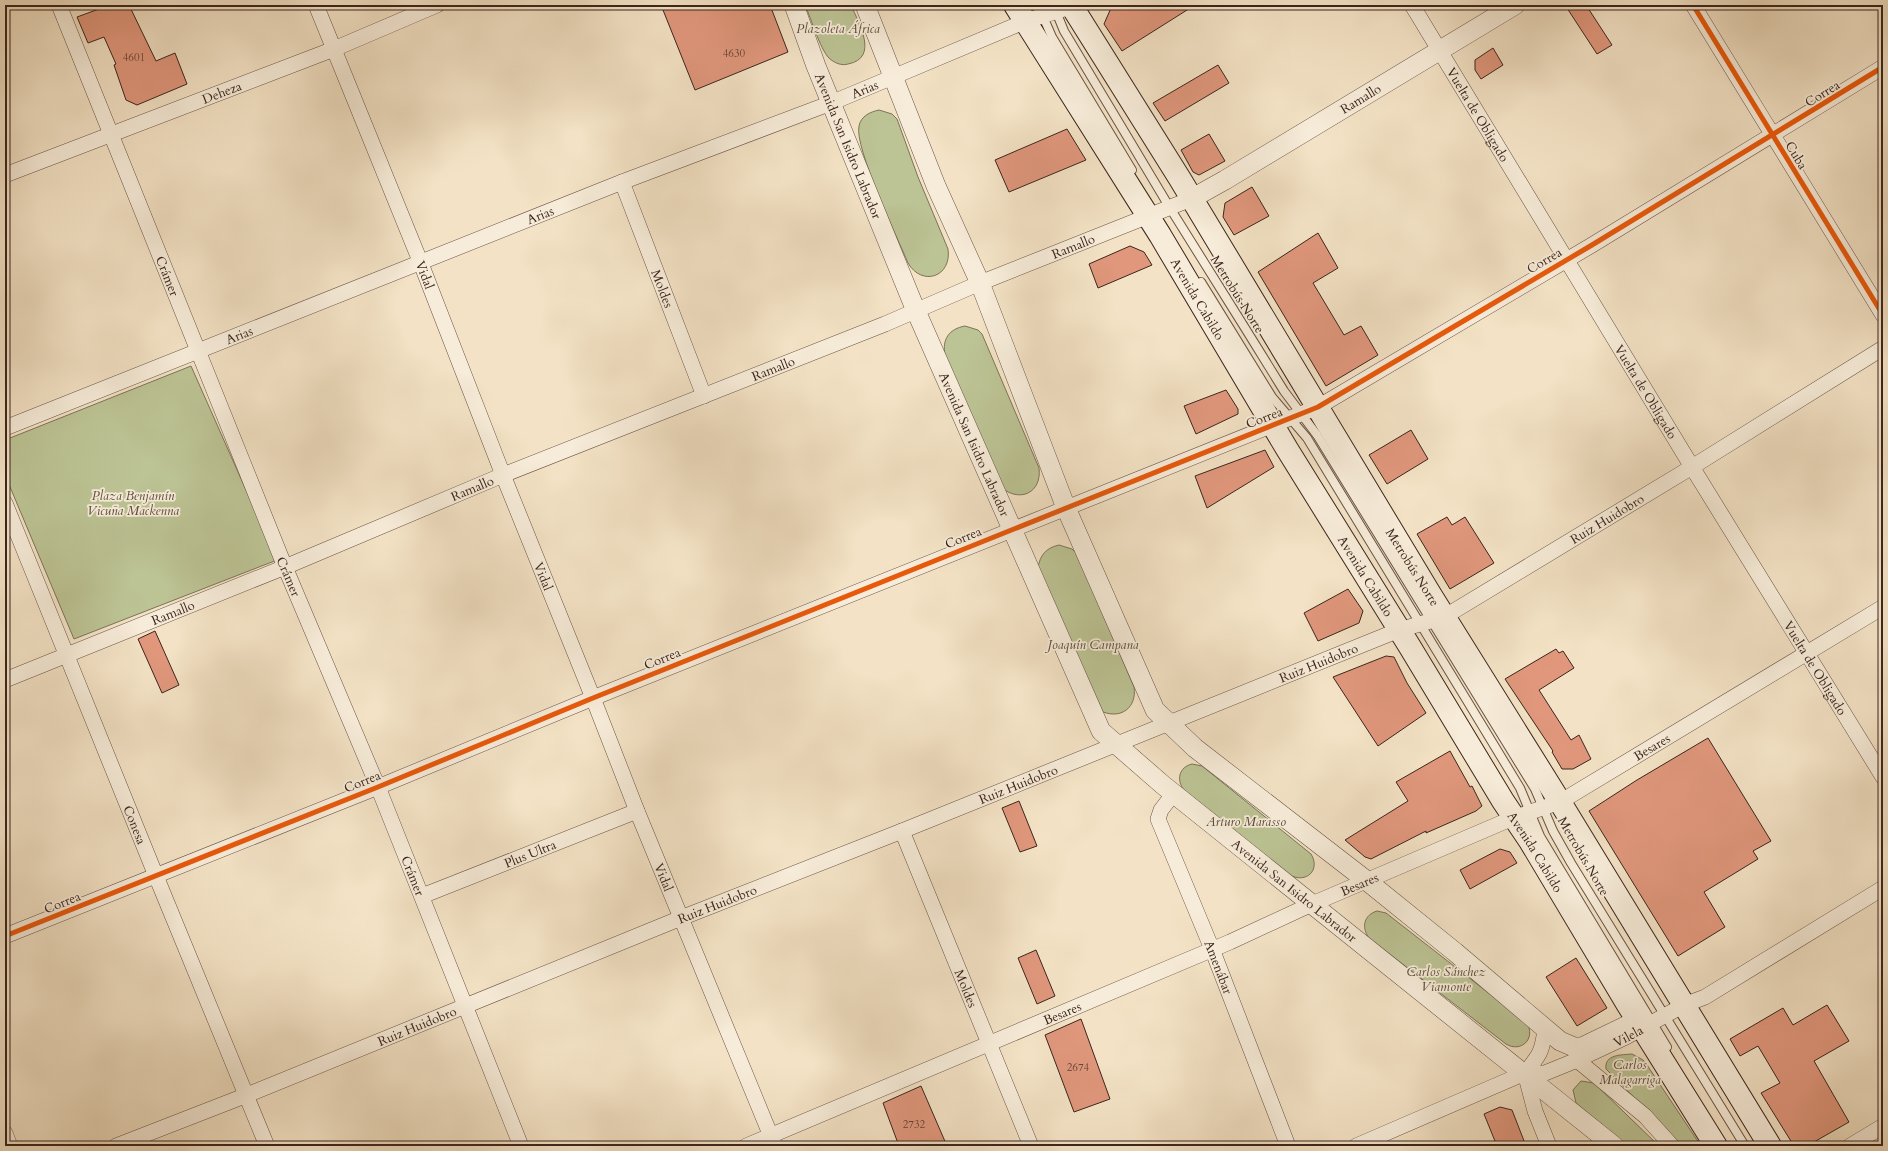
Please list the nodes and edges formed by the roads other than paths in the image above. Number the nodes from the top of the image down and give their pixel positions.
1 (59, 5) edge
2 (316, 5) edge
3 (437, 5) edge
4 (794, 5) edge
5 (865, 5) edge
6 (1412, 5) edge
7 (1514, 5) edge
8 (1693, 5) edge
9 (1050, 9) edge
10 (334, 49) junction
11 (1440, 49) junction
12 (1883, 68) edge
13 (893, 77) junction
14 (831, 103) junction
15 (111, 135) junction
16 (1773, 136) junction
17 (5, 175) edge
18 (1137, 178) dead end
19 (622, 182) junction
20 (1191, 199) junction
21 (1158, 213) junction
22 (1566, 259) junction
23 (420, 261) junction
24 (1197, 277) dead end
25 (980, 283) junction
26 (916, 311) junction
27 (1883, 315) edge
28 (1883, 348) edge
29 (198, 351) junction
30 (704, 396) junction
31 (1295, 416) junction
32 (5, 428) edge
33 (1692, 467) junction
34 (503, 475) junction
35 (5, 503) edge
36 (1066, 508) junction
37 (1011, 529) junction
38 (285, 567) junction
39 (1883, 607) edge
40 (1424, 622) junction
41 (1807, 652) junction
42 (66, 656) junction
43 (5, 680) edge
44 (593, 698) junction
45 (1167, 723) junction
46 (1116, 744) junction
47 (1883, 777) edge
48 (378, 787) junction
49 (1174, 793) junction
50 (1537, 810) junction
51 (637, 811) junction
52 (902, 831) junction
53 (156, 876) junction
54 (1367, 881) junction
55 (1883, 888) edge
56 (422, 896) junction
57 (1312, 904) junction
58 (681, 918) junction
59 (5, 936) edge
60 (1212, 949) junction
61 (1684, 1005) junction
62 (466, 1006) junction
63 (1649, 1021) junction
64 (1545, 1028) junction
65 (989, 1043) junction
66 (1671, 1053) dead end
67 (1577, 1060) junction
68 (1525, 1074) junction
69 (247, 1096) junction
70 (1883, 1126) edge
71 (5, 1133) edge
72 (773, 1141) edge
73 (10, 1146) edge
74 (116, 1146) edge
75 (267, 1146) edge
76 (521, 1146) edge
77 (746, 1146) edge
78 (1030, 1146) edge
79 (1288, 1146) edge
80 (1356, 1146) edge
81 (1549, 1146) edge
82 (1614, 1146) edge
83 (1672, 1146) edge
84 (1716, 1146) edge
85 (1745, 1146) edge
86 (1770, 1146) edge
87 (1850, 1146) edge

1 - 15 street, Crámer
2 - 10 street, Vidal
3 - 10 street, Deheza
4 - 14 street, Avenida San Isidro Labrador
5 - 13 street
6 - 11 street, Vuelta de Obligado
7 - 11 street, Ramallo
8 - 16 street, Cuba
9 - 13 street, Arias
9 - 18 lane
9 - 20 main road, Avenida Cabildo
9 - 21 main road, Avenida Cabildo
9 - 21 lane, Metrobús Norte
10 - 15 street, Deheza
10 - 23 street, Vidal
11 - 20 street, Ramallo
11 - 22 street, Vuelta de Obligado
12 - 16 street, Correa
13 - 14 street, Arias
13 - 25 street
14 - 19 street, Arias
14 - 26 street, Avenida San Isidro Labrador
15 - 17 street, Deheza
15 - 29 street, Crámer
16 - 22 street, Correa
16 - 27 street, Cuba
19 - 23 street, Arias
19 - 30 street, Moldes
20 - 21 street, Ramallo
20 - 31 main road, Avenida Cabildo
21 - 25 street, Ramallo
21 - 31 main road, Avenida Cabildo
21 - 31 lane, Metrobús Norte
22 - 31 street, Correa
22 - 33 street, Vuelta de Obligado
23 - 29 street, Arias
23 - 34 street, Vidal
24 - 31 lane, Metrobús Norte
25 - 26 street, Ramallo
25 - 36 street
26 - 30 street, Ramallo
26 - 37 street, Avenida San Isidro Labrador
28 - 33 street, Ruiz Huidobro
29 - 32 street, Arias
29 - 38 street, Crámer
30 - 34 street, Ramallo
31 - 36 street, Correa
31 - 40 main road, Avenida Cabildo
31 - 40 main road, Avenida Cabildo
33 - 40 street, Ruiz Huidobro
33 - 41 street, Vuelta de Obligado
34 - 38 street, Ramallo
34 - 44 street, Vidal
35 - 42 street, Conesa
36 - 37 street, Correa
36 - 45 street
37 - 44 street, Correa
37 - 46 street, Avenida San Isidro Labrador
38 - 42 street, Ramallo
38 - 48 street, Crámer
39 - 41 street, Besares
40 - 45 street, Ruiz Huidobro
40 - 50 main road, Avenida Cabildo
40 - 50 main road, Avenida Cabildo
41 - 47 street, Vuelta de Obligado
41 - 50 street, Besares
42 - 43 street, Ramallo
42 - 53 street, Conesa
44 - 48 street, Correa
44 - 51 street, Vidal
45 - 46 street, Ruiz Huidobro
45 - 54 street
46 - 49 street, Avenida San Isidro Labrador
46 - 52 street, Ruiz Huidobro
48 - 53 street, Correa
48 - 56 street, Crámer
49 - 57 street, Avenida San Isidro Labrador
49 - 60 street, Amenábar
50 - 54 street, Besares
50 - 61 main road, Avenida Cabildo
50 - 63 main road, Avenida Cabildo
50 - 63 lane, Metrobús Norte
51 - 56 street, Plus Ultra
51 - 58 street, Vidal
52 - 58 street, Ruiz Huidobro
52 - 65 street, Moldes
53 - 59 street, Correa
53 - 69 street, Conesa
54 - 57 street, Besares
54 - 64 street
55 - 61 street, Vilela
56 - 62 street, Crámer
57 - 60 street, Besares
57 - 68 street, Avenida San Isidro Labrador
58 - 62 street, Ruiz Huidobro
58 - 72 street, Vidal
60 - 65 street, Besares
60 - 79 street, Amenábar
61 - 63 street, Vilela
61 - 86 main road, Avenida Cabildo
62 - 69 street, Ruiz Huidobro
62 - 76 street, Crámer
63 - 64 street, Vilela
63 - 66 lane, Metrobús Norte
63 - 67 street, Vilela
63 - 84 main road, Avenida Cabildo
63 - 85 lane, Metrobús Norte
64 - 68 street
65 - 72 street, Besares
65 - 78 street, Moldes
67 - 68 street, Vilela
67 - 83 street
68 - 80 street, Vilela
68 - 81 street
68 - 82 street, Avenida San Isidro Labrador
69 - 74 street, Ruiz Huidobro
69 - 75 street, Conesa
70 - 87 street
71 - 73 street
72 - 77 street, Besares

